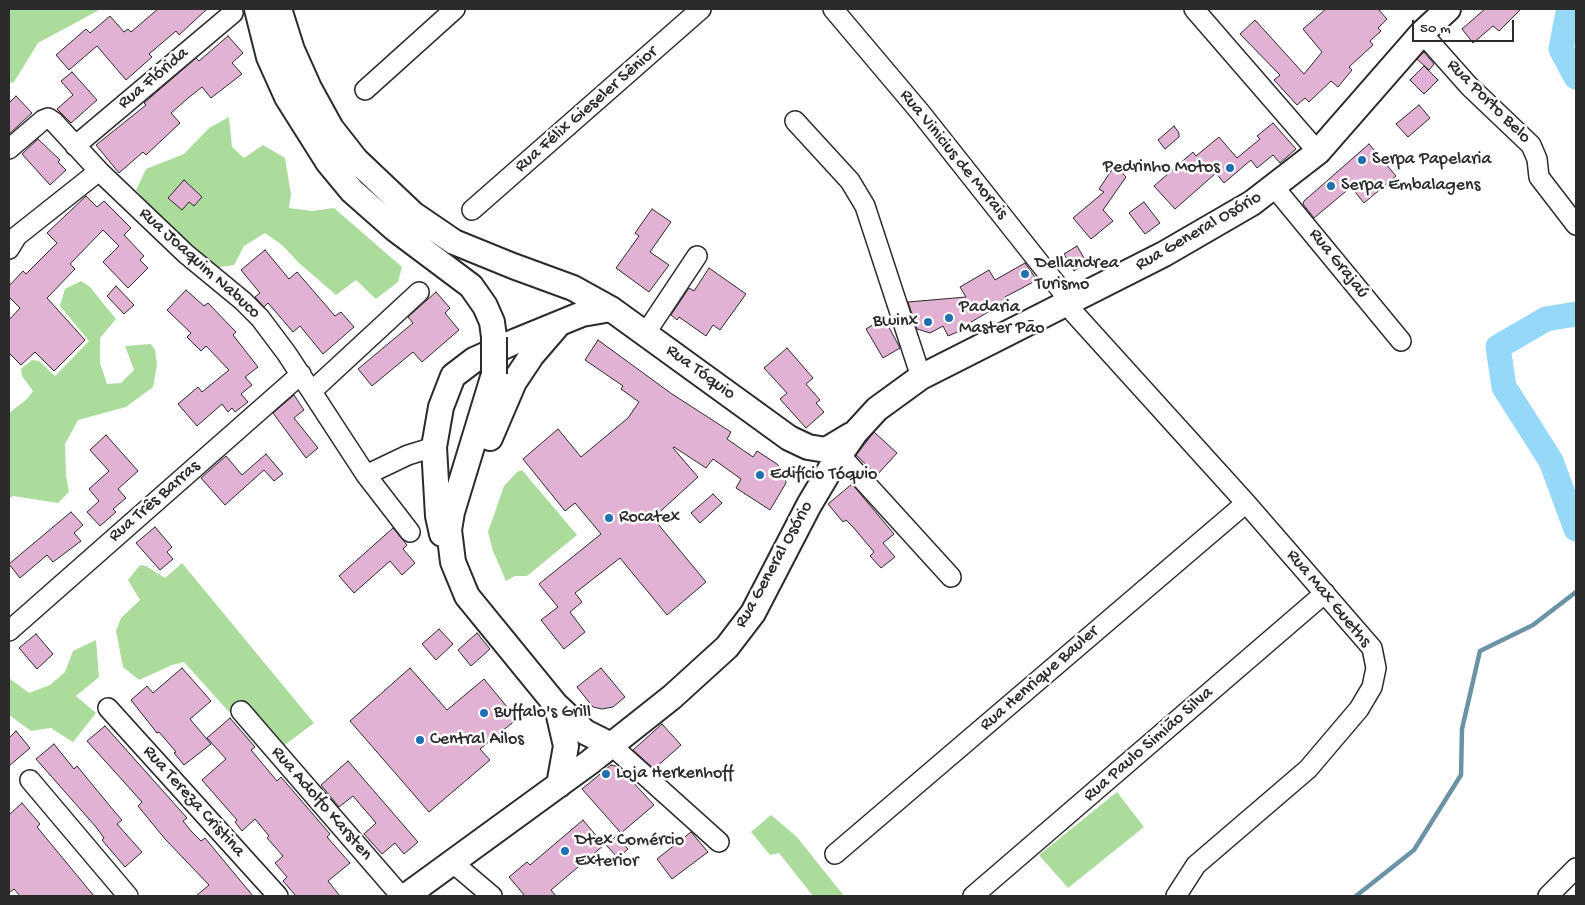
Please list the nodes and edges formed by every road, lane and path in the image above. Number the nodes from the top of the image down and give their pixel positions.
1 (257, 9) edge
2 (279, 9) edge
3 (455, 9) edge
4 (701, 9) edge
5 (833, 9) edge
6 (1194, 9) edge
7 (1448, 9) edge
8 (233, 13) dead end
9 (1422, 33) junction
10 (366, 90) dead end
11 (795, 121) dead end
12 (75, 146) junction
13 (9, 149) edge
14 (1318, 152) junction
15 (99, 171) junction
16 (1274, 187) junction
17 (472, 210) dead end
18 (1576, 225) edge
19 (9, 249) edge
20 (697, 256) dead end
21 (419, 292) dead end
22 (1069, 303) junction
23 (611, 309) junction
24 (558, 325) junction
25 (645, 334) junction
26 (1401, 341) dead end
27 (301, 374) junction
28 (921, 377) junction
29 (312, 390) junction
30 (854, 433) junction
31 (789, 438) junction
32 (434, 447) junction
33 (840, 455) junction
34 (366, 475) junction
35 (1246, 503) junction
36 (808, 505) junction
37 (410, 532) dead end
38 (451, 551) junction
39 (951, 577) dead end
40 (1325, 593) junction
41 (468, 596) junction
42 (9, 631) edge
43 (556, 705) junction
44 (108, 708) dead end
45 (241, 711) dead end
46 (611, 745) junction
47 (30, 780) dead end
48 (559, 785) junction
49 (719, 842) dead end
50 (834, 854) dead end
51 (452, 862) junction
52 (1576, 868) edge
53 (128, 896) edge
54 (278, 896) edge
55 (401, 896) edge
56 (406, 896) edge
57 (492, 896) edge
58 (973, 896) edge
59 (1176, 896) edge
60 (1548, 896) edge

1 - 38 main road, bridge
2 - 23 main road, Rua Tóquio
3 - 10 street
4 - 17 street, Rua Félix Gieseler Sênior
5 - 22 street, Rua Vinicius de Morais
6 - 14 street
7 - 9 main road, Rua General Osório
8 - 12 street, Rua Flórida
9 - 14 main road, Rua General Osório
9 - 18 street, Rua Porto Belo
11 - 28 street
12 - 13 street, Rua Joaquim Nabuco
12 - 15 street, Rua Joaquim Nabuco
14 - 16 main road, Rua General Osório
15 - 19 street
15 - 27 street, Rua Joaquim Nabuco
16 - 22 main road, Rua General Osório
16 - 26 street, Rua Grajaú
20 - 25 street
21 - 29 street
22 - 28 main road, Rua General Osório
22 - 35 street, Rua Max Gueths
23 - 24 main road
23 - 25 main road, Rua Tóquio
24 - 32 main road
24 - 41 main road
25 - 31 main road, Rua Tóquio
27 - 29 street, Rua Joaquim Nabuco
27 - 42 street, Rua Três Barras
28 - 30 main road, Rua General Osório
29 - 34 street, Rua Joaquim Nabuco
30 - 31 main road, Rua Tóquio
30 - 33 main road, Rua General Osório
31 - 36 main road, Rua Tóquio
32 - 34 street
32 - 38 main road
33 - 36 main road, Rua General Osório
33 - 39 street
34 - 37 street, Rua Joaquim Nabuco
35 - 40 street, Rua Max Gueths
35 - 50 street, Rua Henrique Bauler
36 - 46 main road, Rua General Osório
38 - 41 main road
40 - 58 street, Rua Paulo Simião Silva
40 - 59 street, Rua Max Gueths
41 - 43 main road
43 - 46 main road
43 - 48 main road
44 - 54 street, Rua Tereza Cristina
45 - 55 street, Rua Adolfo Karsten
46 - 48 main road, Rua General Osório
46 - 49 street
47 - 53 street
48 - 51 main road, Rua General Osório
51 - 56 main road, Rua General Osório
51 - 57 street
52 - 60 street

